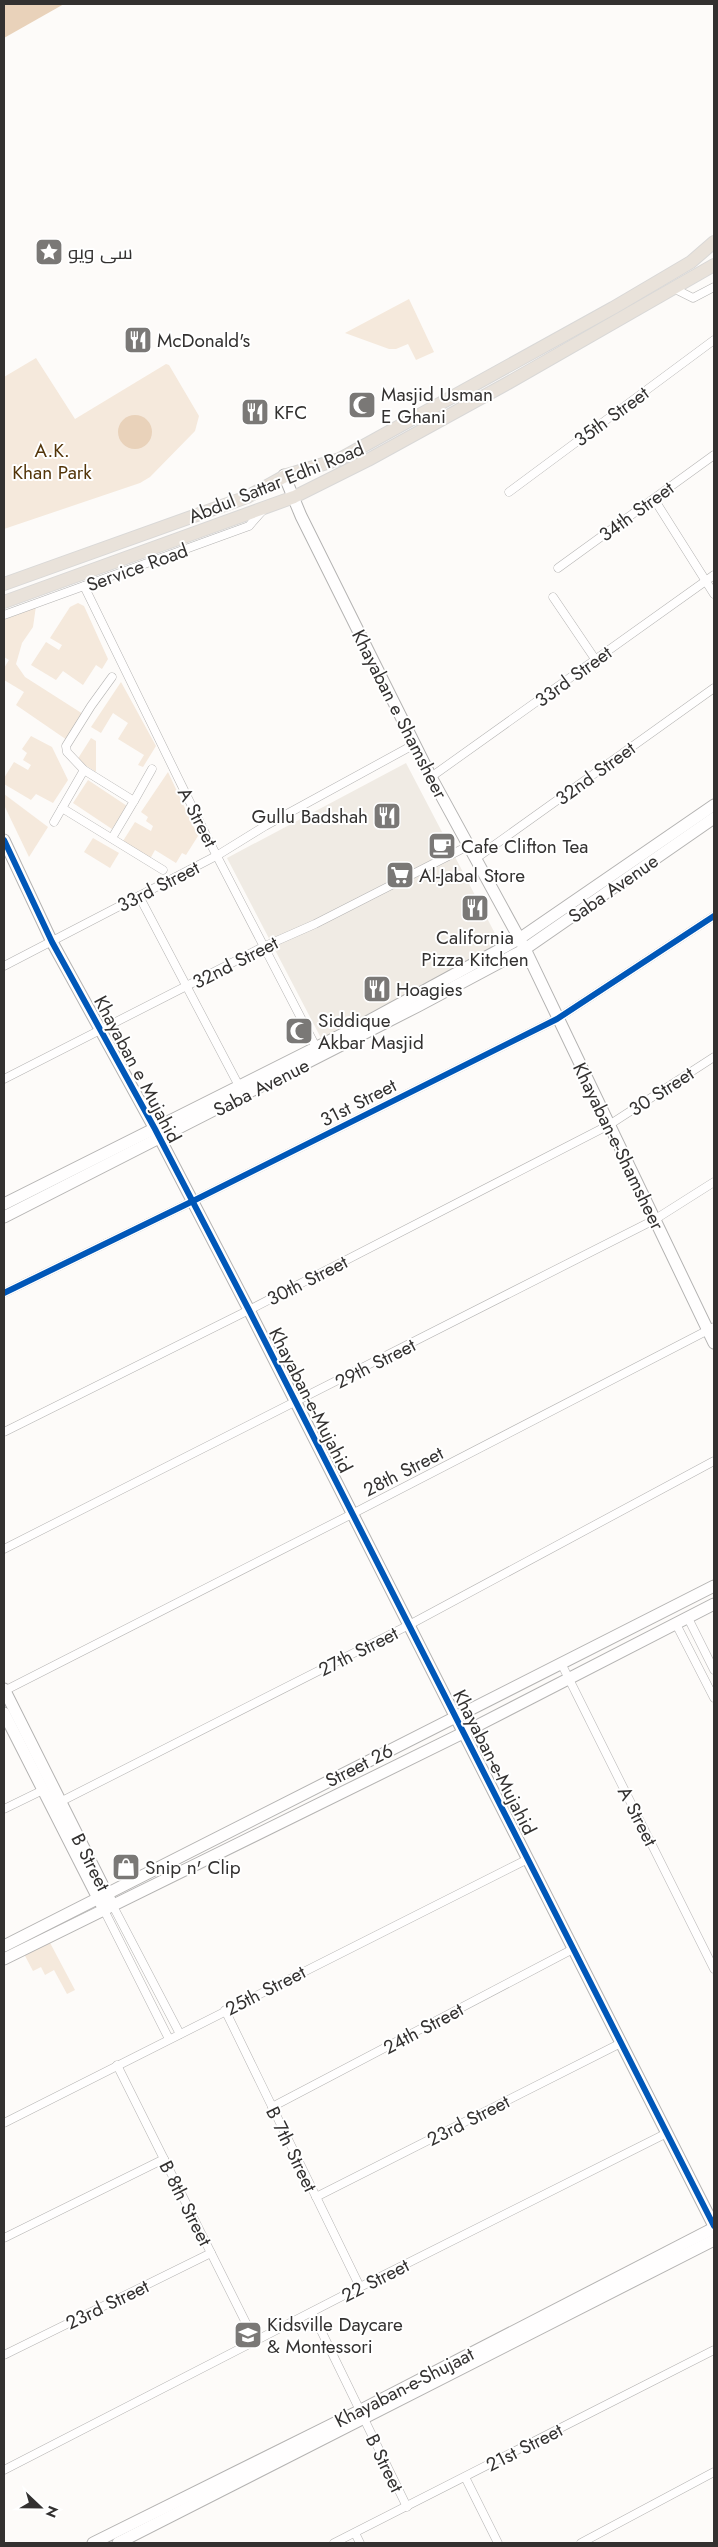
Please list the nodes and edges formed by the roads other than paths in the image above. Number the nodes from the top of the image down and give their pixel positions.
1 (714, 242) edge
2 (714, 265) edge
3 (673, 288) junction
4 (714, 288) edge
5 (714, 340) edge
6 (714, 455) edge
7 (284, 476) junction
8 (258, 490) junction
9 (508, 492) dead end
10 (294, 497) junction
11 (654, 499) junction
12 (264, 508) junction
13 (558, 568) dead end
14 (714, 575) edge
15 (704, 582) junction
16 (4, 584) edge
17 (84, 586) junction
18 (714, 594) edge
19 (553, 597) dead end
20 (4, 602) edge
21 (4, 615) edge
22 (595, 659) junction
23 (112, 677) dead end
24 (714, 688) edge
25 (415, 744) junction
26 (152, 769) dead end
27 (84, 770) junction
28 (431, 777) junction
29 (134, 800) junction
30 (714, 806) edge
31 (62, 808) junction
32 (714, 818) edge
33 (54, 822) dead end
34 (112, 838) junction
35 (4, 840) edge
36 (468, 846) junction
37 (218, 856) junction
38 (475, 859) junction
39 (163, 870) dead end
40 (139, 896) junction
41 (714, 916) edge
42 (519, 939) junction
43 (52, 942) junction
44 (265, 946) junction
45 (525, 949) junction
46 (4, 966) edge
47 (187, 986) junction
48 (557, 1019) junction
49 (101, 1030) junction
50 (316, 1047) junction
51 (714, 1057) edge
52 (4, 1079) edge
53 (239, 1086) junction
54 (608, 1125) junction
55 (157, 1134) junction
56 (714, 1182) edge
57 (191, 1202) junction
58 (4, 1204) edge
59 (4, 1217) edge
60 (654, 1220) junction
61 (4, 1293) edge
62 (249, 1310) junction
63 (711, 1329) edge
64 (714, 1343) edge
65 (296, 1403) junction
66 (4, 1432) edge
67 (714, 1461) edge
68 (352, 1514) junction
69 (4, 1549) edge
70 (714, 1586) edge
71 (714, 1604) edge
72 (688, 1618) junction
73 (676, 1624) junction
74 (408, 1625) junction
75 (561, 1663) junction
76 (714, 1670) edge
77 (569, 1678) junction
78 (4, 1690) edge
79 (714, 1698) edge
80 (4, 1713) edge
81 (455, 1716) junction
82 (463, 1732) junction
83 (43, 1790) junction
84 (56, 1804) junction
85 (4, 1809) edge
86 (528, 1860) junction
87 (103, 1896) junction
88 (109, 1908) junction
89 (4, 1946) edge
90 (573, 1949) junction
91 (4, 1959) edge
92 (714, 1969) edge
93 (225, 2010) junction
94 (180, 2034) junction
95 (169, 2039) junction
96 (621, 2043) junction
97 (117, 2066) junction
98 (272, 2107) junction
99 (4, 2123) edge
100 (667, 2133) junction
101 (164, 2159) junction
102 (316, 2196) junction
103 (714, 2227) edge
104 (4, 2238) edge
105 (714, 2240) edge
106 (211, 2253) junction
107 (360, 2287) junction
108 (312, 2312) junction
109 (255, 2341) junction
110 (714, 2350) edge
111 (4, 2355) edge
112 (361, 2415) junction
113 (4, 2470) edge
114 (714, 2472) edge
115 (465, 2477) junction
116 (407, 2507) junction
117 (355, 2533) junction
118 (93, 2543) edge
119 (118, 2543) edge
120 (334, 2543) edge
121 (360, 2543) edge
122 (498, 2543) edge
123 (581, 2543) edge

1 - 7 main road, Abdul Sattar Edhi Road
2 - 3 main road, Abdul Sattar Edhi Road
3 - 4 street
3 - 10 main road, Abdul Sattar Edhi Road
5 - 9 street, 35th Street
6 - 11 street, 34th Street
7 - 8 main road, Abdul Sattar Edhi Road
7 - 10 main road, Khayaban e Shamsheer
8 - 12 main road
8 - 16 main road, Abdul Sattar Edhi Road
10 - 12 main road, Abdul Sattar Edhi Road
10 - 25 main road, Khayaban e Shamsheer
11 - 13 street, 34th Street
11 - 15 street
12 - 17 street, Service Road
12 - 20 main road, Abdul Sattar Edhi Road
14 - 15 street, 33rd Street
15 - 18 street
15 - 22 street, 33rd Street
17 - 21 street, Service Road
17 - 37 street, A Street
19 - 22 street
22 - 28 street, 33rd Street
23 - 27 street
24 - 38 street, 32nd Street
25 - 28 main road, Khayaban e Shamsheer
25 - 37 street, 33rd Street
26 - 29 street
27 - 29 street
27 - 31 street
28 - 36 main road, Khayaban e Shamsheer
29 - 34 street
30 - 42 main road, Saba Avenue
31 - 33 street
31 - 34 street
32 - 45 main road, Saba Avenue
34 - 39 street
35 - 43 main road, Khayaban e Mujahid
36 - 38 main road, Khayaban e Shamsheer
36 - 44 street, 32nd Street
37 - 40 street, 33rd Street
37 - 44 street, A Street
38 - 42 main road, Khayaban e Shamsheer
40 - 43 street, 33rd Street
40 - 47 street
41 - 48 street, 31st Street
42 - 45 main road, Khayaban e Shamsheer
42 - 50 main road, Saba Avenue
43 - 46 street, 33rd Street
43 - 49 main road, Khayaban e Mujahid
44 - 47 street, 32nd Street
44 - 50 street, A Street
45 - 48 main road, Khayaban-e-Shamsheer
45 - 55 main road, Saba Avenue
47 - 49 street, 32nd Street
47 - 53 street
48 - 54 main road, Khayaban-e-Shamsheer
48 - 57 street, 31st Street
49 - 52 street, 32nd Street
49 - 55 main road, Khayaban e Mujahid
50 - 53 main road, Saba Avenue
51 - 54 street, 30 Street
53 - 55 main road, Saba Avenue
54 - 60 main road, Khayaban-e-Shamsheer
54 - 62 street, 30th Street
55 - 57 main road, Khayaban e Mujahid
55 - 58 main road, Saba Avenue
55 - 59 main road, Saba Avenue
56 - 60 street, 29th Street
57 - 61 street, 31st Street
57 - 62 main road, Khayaban e Mujahid
60 - 63 main road, Khayaban-e-Shamsheer
60 - 65 street, 29th Street
62 - 65 main road, Khayaban-e-Mujahid
62 - 66 street, 30th Street
63 - 64 main road, Khayaban-e-Shamsheer
63 - 68 street, 28th Street
65 - 68 main road, Khayaban-e-Mujahid
65 - 69 street, 29th Street
67 - 74 street, 27th Street
68 - 74 main road, Khayaban-e-Mujahid
68 - 78 street, 28th Street
70 - 75 main road, Street 26
71 - 72 main road, Street 26
72 - 73 main road, Street 26
72 - 76 street
73 - 77 main road, Street 26
73 - 79 street
74 - 81 main road, Khayaban-e-Mujahid
74 - 84 street, 27th Street
75 - 77 street, A Street
75 - 81 main road, Street 26
77 - 82 main road, Street 26
77 - 92 street, A Street
78 - 84 main road, B Street
80 - 83 main road, B Street
81 - 82 main road, Khayaban-e-Mujahid
81 - 87 main road, Street 26
82 - 86 main road, Khayaban-e-Mujahid
82 - 88 main road, Street 26
83 - 84 main road, B Street
83 - 85 street
84 - 87 main road, B Street
86 - 90 main road, Khayaban-e-Mujahid
86 - 93 street, 25th Street
87 - 88 main road, B Street
87 - 89 main road, Street 26
88 - 91 main road, Street 26
88 - 94 street, B Street
88 - 95 street, B Street
90 - 96 main road, Khayaban-e-Mujahid
90 - 98 street, 24th Street
93 - 94 street, 25th Street
93 - 98 street, B 7th Street
94 - 95 street, 25th Street
95 - 97 street, 25th Street
96 - 100 main road, Khayaban-e-Mujahid
96 - 102 street, 23rd Street
97 - 99 street, 25th Street
97 - 101 street, B 8th Street
98 - 102 street, B 7th Street
100 - 103 main road, Khayaban-e-Mujahid
100 - 107 street, 22 Street
101 - 104 street
101 - 106 street, B 8th Street
102 - 107 street, B 7th Street
103 - 112 main road, Khayaban-e-Shujaat
105 - 112 main road, Khayaban-e-Shujaat
106 - 109 street, B 8th Street
106 - 111 street, 23rd Street
107 - 108 street, 22 Street
108 - 109 street, 22 Street
108 - 112 street, B Street
109 - 113 street, 22 Street
110 - 115 street, 21st Street
112 - 116 street, B Street
112 - 118 main road, Khayaban-e-Shujaat
112 - 119 main road, Khayaban-e-Shujaat
114 - 123 street
115 - 116 street, 21st Street
115 - 122 street
116 - 117 street, 21st Street
117 - 120 street, 21st Street
117 - 121 street

